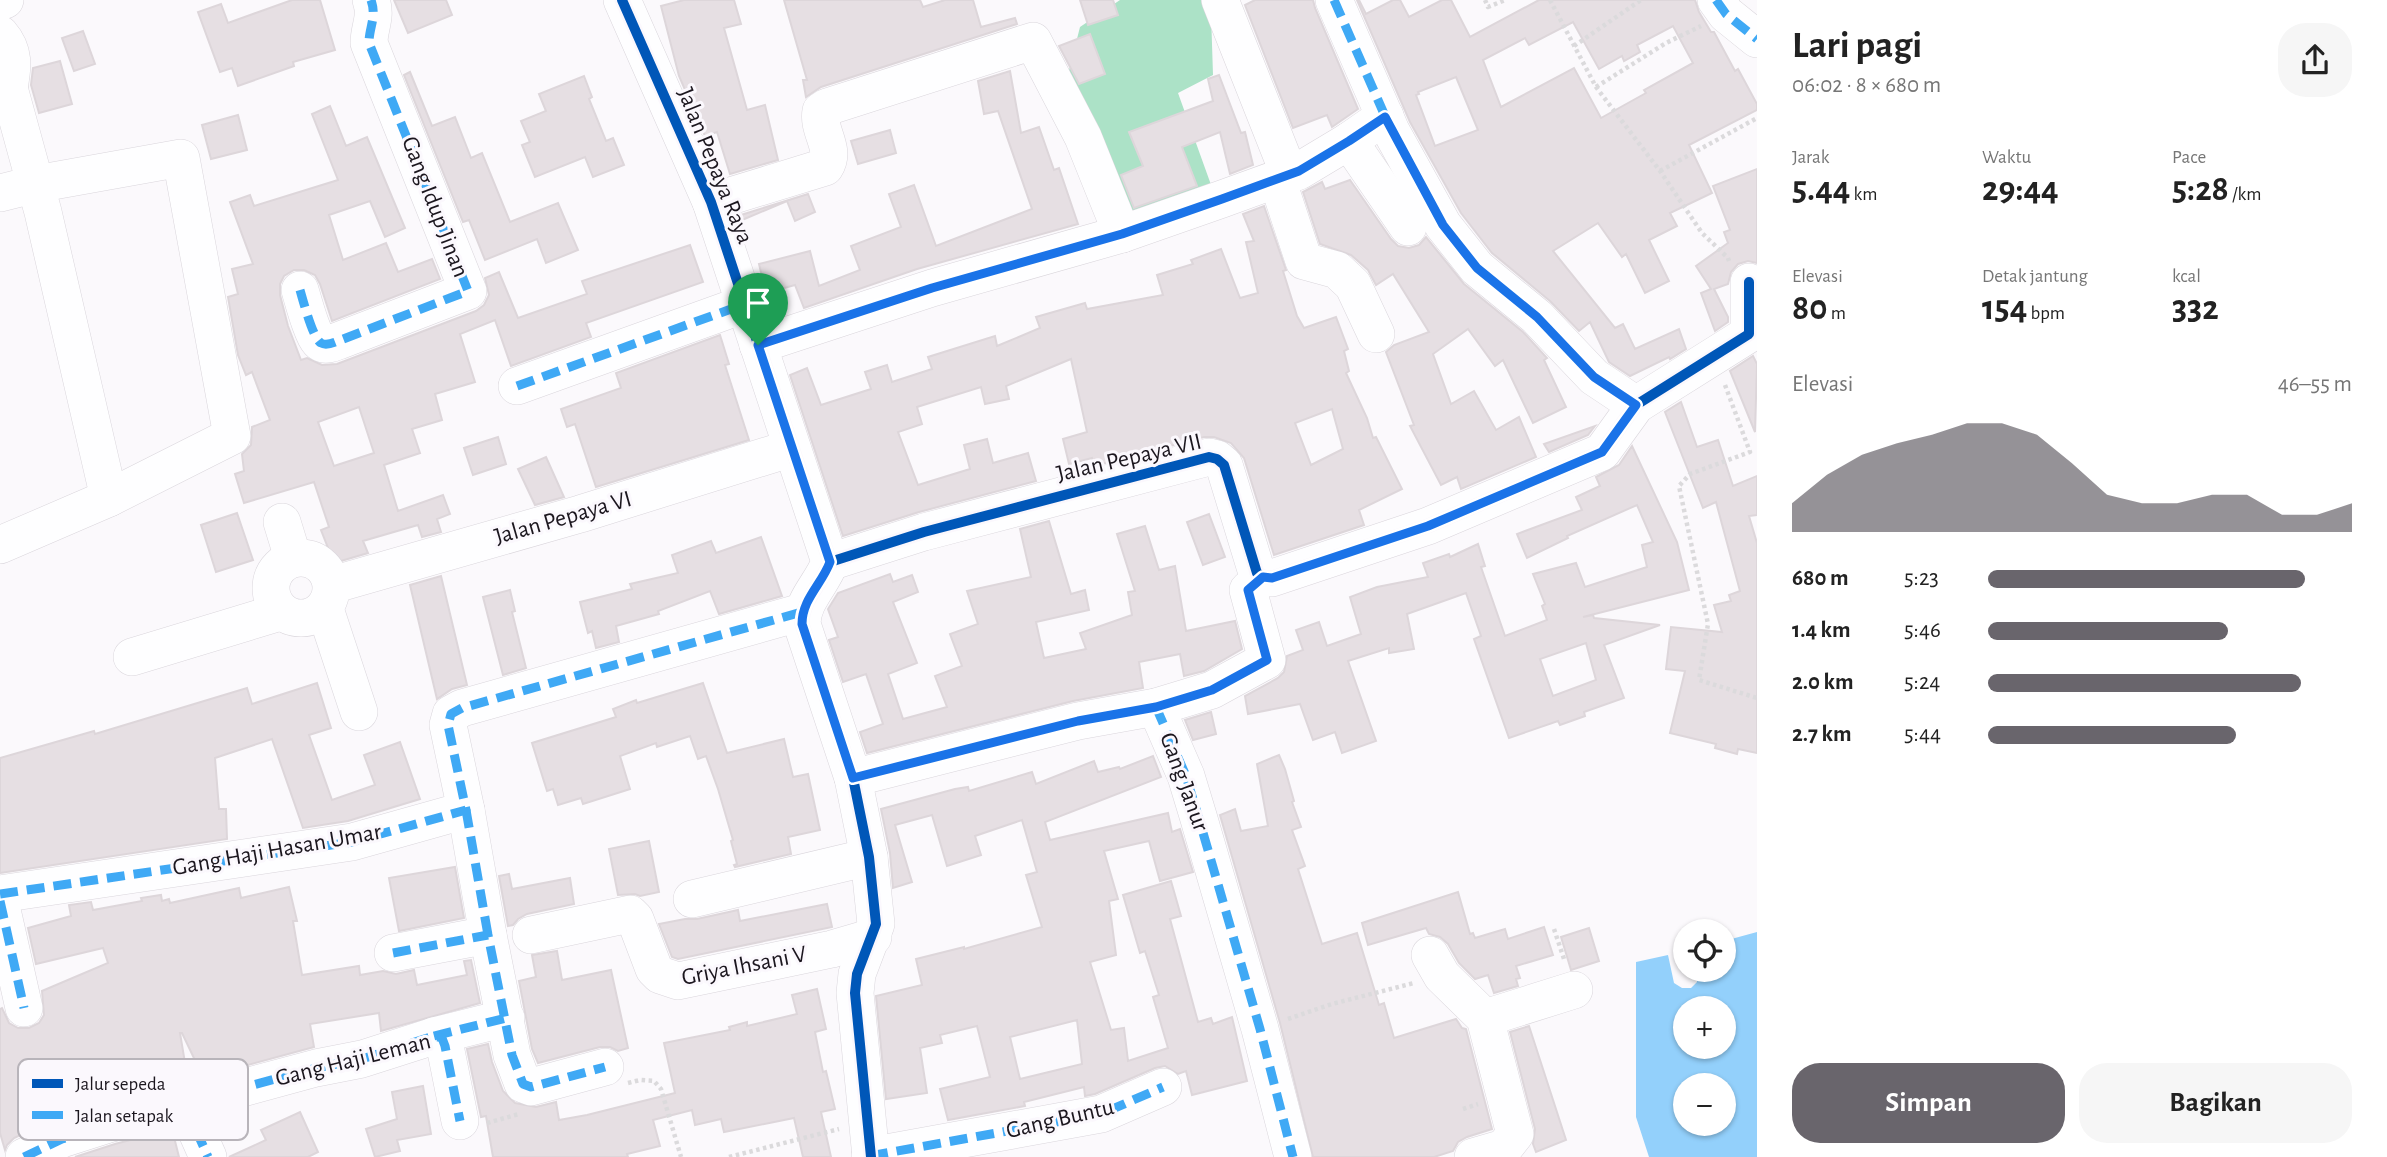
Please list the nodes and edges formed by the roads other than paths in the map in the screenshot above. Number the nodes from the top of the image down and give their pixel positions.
1 (371, 0) edge
2 (1220, 0) edge
3 (1334, 0) edge
4 (627, 1) edge
5 (1721, 7) edge
6 (0, 34) edge
7 (1757, 39) edge
8 (5, 80) edge
9 (1385, 117) junction
10 (1349, 141) junction
11 (1283, 176) junction
12 (36, 184) junction
13 (0, 193) edge
14 (711, 202) junction
15 (1408, 227) dead end
16 (1122, 234) junction
17 (1749, 283) edge
18 (300, 290) dead end
19 (745, 304) junction
20 (1376, 334) dead end
21 (758, 345) junction
22 (517, 386) dead end
23 (1636, 405) junction
24 (792, 448) junction
25 (108, 498) junction
26 (282, 522) dead end
27 (0, 545) edge
28 (293, 558) junction
29 (830, 562) junction
30 (1263, 577) junction
31 (328, 597) junction
32 (280, 612) junction
33 (802, 612) junction
34 (132, 657) dead end
35 (1156, 707) junction
36 (359, 712) dead end
37 (853, 778) junction
38 (466, 810) junction
39 (869, 857) junction
40 (0, 894) edge
41 (692, 899) dead end
42 (0, 901) edge
43 (488, 935) junction
44 (531, 935) dead end
45 (873, 937) junction
46 (393, 953) dead end
47 (1436, 965) road end
48 (1574, 990) dead end
49 (24, 1008) dead end
50 (506, 1018) junction
51 (1485, 1018) junction
52 (434, 1036) junction
53 (616, 1075) road end
54 (248, 1087) edge
55 (1163, 1087) dead end
56 (460, 1121) road end
57 (64, 1140) edge
58 (200, 1140) edge
59 (869, 1145) edge
60 (24, 1157) edge
61 (208, 1157) edge
62 (1293, 1157) edge
63 (1474, 1157) edge

1 - 18 street, Gang Idup Jinan
2 - 11 street
3 - 9 street
4 - 14 street, Jalan Pepaya Raya
5 - 7 street
6 - 8 street
8 - 12 street
9 - 10 street
9 - 23 street
10 - 11 street
10 - 15 street
11 - 16 street
11 - 20 street
12 - 13 street
12 - 25 street
12 - 25 street
14 - 16 street
14 - 19 street, Jalan Pepaya Raya
16 - 21 street
17 - 23 street
19 - 21 street, Jalan Pepaya Raya
19 - 22 street
21 - 24 street, Jalan Pepaya Raya
23 - 30 street
24 - 29 street, Jalan Pepaya Raya
24 - 31 street, Jalan Pepaya VI
25 - 27 street
26 - 28 street
28 - 31 street
28 - 32 street
29 - 30 street, Jalan Pepaya VII
29 - 33 street
30 - 35 street
31 - 32 street, Jalan Pepaya VI
31 - 36 street
32 - 34 street, Jalan Pepaya VI
33 - 37 street
33 - 38 street
35 - 37 street, Gang Janur
35 - 62 street, Gang Janur
37 - 39 street
38 - 40 street, Gang Haji Hasan Umar
38 - 43 street
39 - 41 street
39 - 45 street
42 - 49 street
43 - 46 street
43 - 50 street
44 - 45 street, Griya Ihsani V
45 - 59 street
47 - 51 street
48 - 51 street
50 - 52 street
50 - 53 street
51 - 63 street
52 - 54 street, Gang Haji Leman
52 - 56 street, Gang Haji Leman
55 - 59 street, Gang Buntu
57 - 60 street, Gang Haji Leman
58 - 61 street

